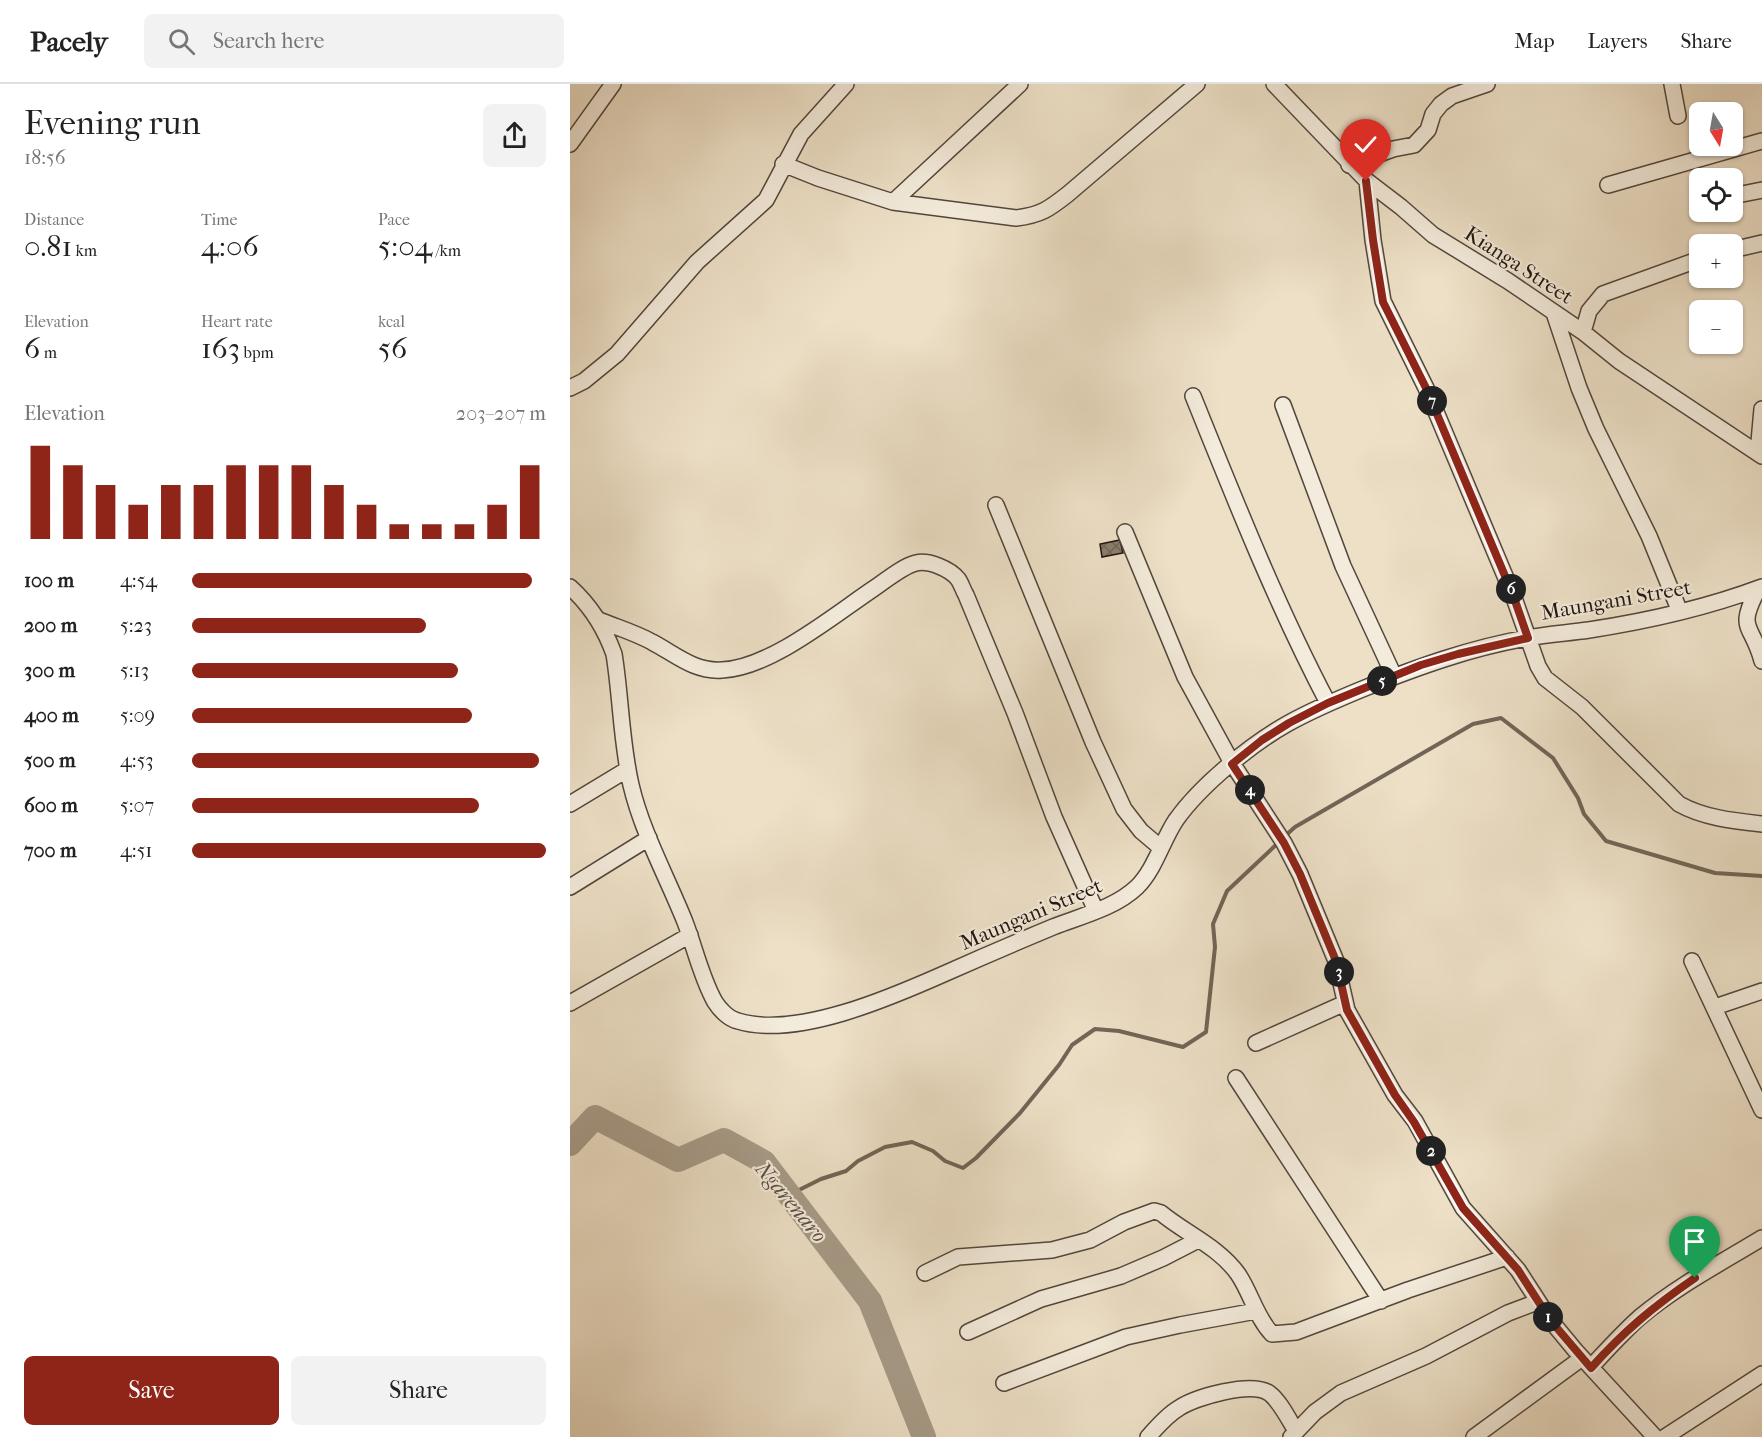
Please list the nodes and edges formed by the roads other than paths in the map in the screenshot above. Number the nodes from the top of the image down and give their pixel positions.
1 (613, 84) edge
2 (846, 84) edge
3 (1020, 84) edge
4 (1197, 84) edge
5 (1274, 84) edge
6 (1487, 84) edge
7 (1672, 84) edge
8 (1678, 116) dead end
9 (1762, 141) edge
10 (570, 144) edge
11 (783, 164) junction
12 (1349, 165) junction
13 (1366, 181) junction
14 (1608, 185) dead end
15 (1762, 190) edge
16 (1743, 194) edge
17 (893, 202) junction
18 (1762, 243) edge
19 (1743, 247) edge
20 (1689, 263) edge
21 (1554, 313) junction
22 (1583, 332) junction
23 (570, 388) edge
24 (1193, 396) dead end
25 (1283, 405) dead end
26 (1762, 409) edge
27 (1760, 455) edge
28 (996, 505) dead end
29 (1125, 532) dead end
30 (1760, 588) edge
31 (572, 593) edge
32 (1680, 612) junction
33 (597, 619) junction
34 (1528, 638) junction
35 (1762, 661) edge
36 (1394, 676) junction
37 (1328, 703) junction
38 (1232, 764) junction
39 (628, 769) junction
40 (570, 804) edge
41 (1762, 824) edge
42 (649, 838) junction
43 (1161, 848) junction
44 (570, 887) edge
45 (1095, 911) junction
46 (690, 935) junction
47 (1692, 961) dead end
48 (1762, 991) edge
49 (570, 1003) edge
50 (1345, 1003) junction
51 (1715, 1007) junction
52 (1256, 1043) dead end
53 (1236, 1078) dead end
54 (1762, 1110) edge
55 (1762, 1239) edge
56 (1198, 1240) junction
57 (1506, 1257) junction
58 (925, 1273) dead end
59 (1381, 1301) junction
60 (1537, 1302) junction
61 (1256, 1311) junction
62 (968, 1332) dead end
63 (1587, 1363) junction
64 (1762, 1374) edge
65 (1004, 1383) dead end
66 (1293, 1434) edge
67 (1148, 1437) edge
68 (1474, 1437) edge
69 (1655, 1437) edge
70 (1665, 1437) edge

1 - 10 street
2 - 11 street
3 - 17 street
4 - 17 street
5 - 12 street, Kianga Street
6 - 12 street
7 - 8 street
9 - 14 street
11 - 17 street
11 - 23 street
12 - 13 street, Kianga Street
13 - 21 street, Kianga Street
13 - 34 street
15 - 16 street
18 - 19 street
20 - 22 street
21 - 22 street, Kianga Street
21 - 32 street
22 - 27 street, Kianga Street
24 - 37 street
25 - 36 street
26 - 27 street
28 - 43 street
29 - 38 street
30 - 32 street, Maungani Street
30 - 35 street
31 - 33 street, Maungani Street
32 - 34 street, Maungani Street
33 - 39 street, Maungani Street
33 - 45 street
34 - 36 street, Maungani Street
34 - 41 street
36 - 37 street, Maungani Street
37 - 38 street, Maungani Street
38 - 43 street, Maungani Street
38 - 50 street
39 - 40 street
39 - 42 street, Maungani Street
42 - 44 street
42 - 46 street, Maungani Street
43 - 45 street, Maungani Street
45 - 46 street, Maungani Street
46 - 49 street
47 - 51 street
48 - 51 street
50 - 52 street
50 - 57 street
51 - 54 street
53 - 59 street
55 - 63 street
56 - 58 street
56 - 61 street
56 - 62 street
57 - 59 street
57 - 60 street
59 - 61 street
60 - 63 street
60 - 66 street
61 - 65 street
63 - 68 street
63 - 69 street
64 - 70 street
66 - 67 street

